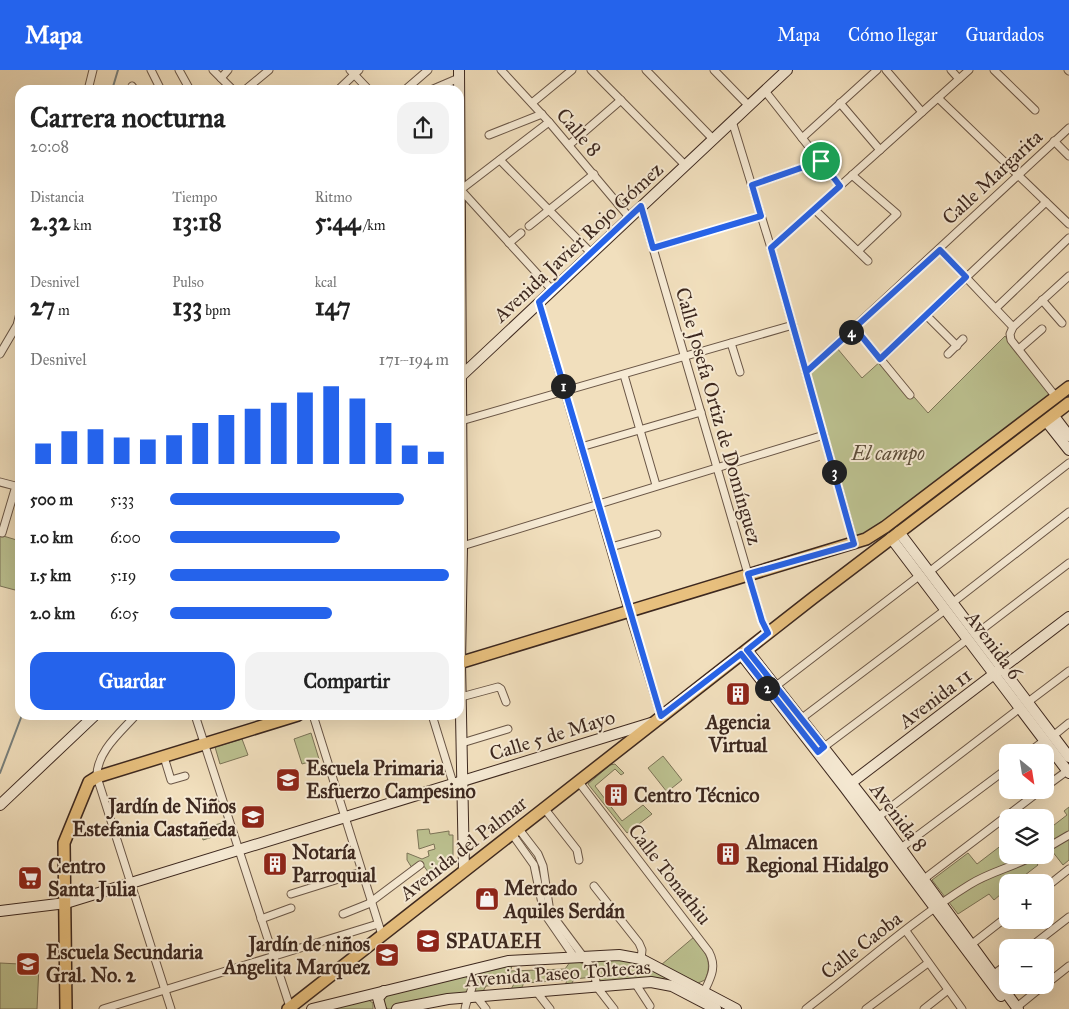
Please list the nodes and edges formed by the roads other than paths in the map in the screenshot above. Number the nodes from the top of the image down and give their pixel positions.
1 (93, 70) edge
2 (150, 70) edge
3 (213, 70) edge
4 (228, 70) edge
5 (269, 70) edge
6 (428, 70) edge
7 (501, 70) edge
8 (572, 70) edge
9 (591, 70) edge
10 (646, 70) edge
11 (714, 70) edge
12 (787, 70) edge
13 (877, 70) edge
14 (886, 70) edge
15 (951, 70) edge
16 (969, 70) edge
17 (994, 70) edge
18 (182, 72) edge
19 (355, 72) edge
20 (459, 74) edge
21 (221, 78) junction
22 (959, 79) junction
23 (89, 85) edge
24 (158, 85) edge
25 (188, 85) edge
26 (228, 85) edge
27 (251, 85) edge
28 (343, 85) edge
29 (365, 85) edge
30 (411, 85) edge
31 (440, 85) edge
32 (765, 91) junction
33 (938, 98) junction
34 (621, 100) junction
35 (532, 103) junction
36 (840, 103) junction
37 (748, 106) junction
38 (1035, 110) dead end
39 (922, 112) junction
40 (542, 114) junction
41 (732, 121) junction
42 (549, 122) junction
43 (1069, 128) edge
44 (489, 135) dead end
45 (802, 138) junction
46 (713, 139) junction
47 (1054, 141) junction
48 (569, 145) junction
49 (880, 150) junction
50 (1069, 156) edge
51 (500, 160) junction
52 (821, 161) junction
53 (685, 165) junction
54 (594, 174) junction
55 (852, 175) junction
56 (1019, 175) junction
57 (752, 185) junction
58 (464, 186) edge
59 (840, 186) junction
60 (464, 195) edge
61 (1046, 202) junction
62 (641, 206) junction
63 (814, 209) junction
64 (549, 210) junction
65 (761, 216) junction
66 (630, 217) junction
67 (1069, 224) edge
68 (530, 226) dead end
69 (521, 233) dead end
70 (1069, 238) edge
71 (509, 243) junction
72 (653, 248) junction
73 (771, 248) junction
74 (940, 250) junction
75 (858, 251) junction
76 (591, 254) junction
77 (868, 260) dead end
78 (1069, 276) edge
79 (966, 277) junction
80 (552, 290) junction
81 (1042, 300) junction
82 (539, 302) junction
83 (996, 308) junction
84 (926, 316) junction
85 (1062, 323) dead end
86 (793, 324) junction
87 (15, 327) edge
88 (855, 328) junction
89 (1042, 329) dead end
90 (1011, 330) junction
91 (963, 339) dead end
92 (731, 343) junction
93 (957, 346) junction
94 (1019, 349) junction
95 (0, 354) edge
96 (948, 354) dead end
97 (684, 357) junction
98 (880, 359) junction
99 (740, 372) dead end
100 (806, 372) junction
101 (464, 373) edge
102 (624, 375) junction
103 (1069, 387) edge
104 (565, 392) junction
105 (910, 395) dead end
106 (1056, 397) junction
107 (1069, 403) edge
108 (700, 412) junction
109 (464, 420) edge
110 (1053, 422) junction
111 (640, 430) junction
112 (824, 434) junction
113 (1069, 436) edge
114 (581, 447) junction
115 (1069, 450) edge
116 (1069, 463) edge
117 (716, 467) junction
118 (0, 482) edge
119 (656, 485) junction
120 (15, 486) edge
121 (15, 496) edge
122 (598, 503) junction
123 (1069, 512) edge
124 (2, 533) dead end
125 (657, 534) dead end
126 (895, 535) junction
127 (854, 544) junction
128 (464, 545) edge
129 (611, 548) junction
130 (1069, 563) edge
131 (748, 574) junction
132 (924, 574) junction
133 (948, 606) junction
134 (628, 610) junction
135 (1069, 617) edge
136 (768, 633) junction
137 (972, 637) junction
138 (744, 652) junction
139 (464, 662) edge
140 (998, 671) junction
141 (1069, 671) edge
142 (776, 686) junction
143 (464, 696) edge
144 (506, 702) dead end
145 (1024, 706) junction
146 (657, 719) junction
147 (90, 720) edge
148 (132, 720) edge
149 (196, 720) edge
150 (282, 720) edge
151 (315, 720) edge
152 (434, 720) edge
153 (462, 720) edge
154 (799, 721) junction
155 (1069, 724) edge
156 (508, 729) dead end
157 (1049, 738) junction
158 (462, 743) junction
159 (1040, 744) edge
160 (204, 745) junction
161 (821, 750) junction
162 (164, 757) junction
163 (1069, 757) edge
164 (1068, 772) edge
165 (999, 775) edge
166 (185, 776) dead end
167 (97, 777) junction
168 (578, 781) junction
169 (1054, 781) edge
170 (458, 782) junction
171 (848, 786) junction
172 (1029, 799) edge
173 (0, 805) edge
174 (544, 808) junction
175 (345, 817) junction
176 (878, 817) junction
177 (515, 831) junction
178 (1069, 835) edge
179 (1054, 844) edge
180 (902, 848) junction
181 (238, 850) junction
182 (579, 860) dead end
183 (1020, 864) edge
184 (420, 865) dead end
185 (1069, 869) edge
186 (464, 871) junction
187 (361, 872) junction
188 (921, 881) junction
189 (1054, 881) edge
190 (131, 883) junction
191 (594, 886) dead end
192 (291, 894) dead end
193 (371, 902) junction
194 (66, 903) junction
195 (939, 905) junction
196 (291, 908) dead end
197 (0, 911) edge
198 (343, 914) dead end
199 (1069, 917) edge
200 (261, 919) junction
201 (999, 923) edge
202 (378, 924) junction
203 (906, 931) junction
204 (382, 936) junction
205 (1041, 939) edge
206 (972, 944) junction
207 (273, 956) junction
208 (579, 958) junction
209 (641, 959) junction
210 (928, 963) junction
211 (1069, 966) edge
212 (999, 970) edge
213 (468, 971) junction
214 (994, 974) junction
215 (1054, 978) edge
216 (635, 983) junction
217 (597, 987) junction
218 (165, 990) junction
219 (948, 990) junction
220 (384, 991) junction
221 (536, 992) junction
222 (704, 992) junction
223 (1033, 994) edge
224 (365, 996) junction
225 (472, 997) junction
226 (650, 1006) dead end
227 (420, 1007) edge
228 (289, 1008) edge
229 (809, 1008) edge
230 (1015, 1008) edge
231 (66, 1009) edge
232 (103, 1009) edge
233 (171, 1009) edge
234 (312, 1009) edge
235 (375, 1009) edge
236 (381, 1009) edge
237 (397, 1009) edge
238 (465, 1009) edge
239 (486, 1009) edge
240 (550, 1009) edge
241 (614, 1009) edge
242 (716, 1009) edge
243 (736, 1009) edge
244 (866, 1009) edge
245 (924, 1009) edge
246 (962, 1009) edge

1 - 23 street
2 - 24 street
3 - 21 street
4 - 21 street
5 - 27 street
6 - 30 street
7 - 35 street, Calle 8
8 - 35 street
9 - 34 street
10 - 46 street
11 - 37 street
12 - 32 street, Avenida Javier Rojo Gómez
13 - 36 street
14 - 39 street
15 - 22 street
16 - 22 street
17 - 38 street
18 - 25 street
19 - 28 street
19 - 29 street
20 - 31 street
21 - 26 street
22 - 33 street
32 - 37 street, Avenida Javier Rojo Gómez
32 - 45 street
33 - 39 street
33 - 56 street
34 - 48 street
34 - 53 street
35 - 40 street, Calle 8
36 - 45 street
36 - 49 street
37 - 41 street, Avenida Javier Rojo Gómez
39 - 49 street
40 - 42 street, Calle 8
40 - 44 street
41 - 46 street, Avenida Javier Rojo Gómez
41 - 57 street
42 - 48 street, Calle 8
42 - 51 street
43 - 47 street, Calle Margarita
45 - 52 street
46 - 53 street, Avenida Javier Rojo Gómez
47 - 50 street
47 - 56 street, Calle Margarita
48 - 54 street, Calle 8
49 - 55 street
51 - 58 street
51 - 64 street
52 - 57 street
52 - 59 street
53 - 62 street, Avenida Javier Rojo Gómez
54 - 64 street
54 - 66 street, Calle 8
55 - 59 street
55 - 75 street
56 - 61 street
56 - 74 street, Calle Margarita
57 - 65 street
59 - 63 street
60 - 71 street
61 - 67 street
61 - 79 street
62 - 66 street, Avenida Javier Rojo Gómez
62 - 72 street, Calle Josefa Ortiz de Domínguez
63 - 73 street
63 - 75 street
64 - 68 street
64 - 76 street
65 - 72 street
65 - 73 street
66 - 76 street, Avenida Javier Rojo Gómez
69 - 71 street
70 - 83 street
71 - 80 street
72 - 97 street, Calle Josefa Ortiz de Domínguez
73 - 86 street
74 - 79 street
74 - 88 street, Calle Margarita
75 - 77 street
76 - 80 street, Avenida Javier Rojo Gómez
78 - 81 street
79 - 83 street
79 - 84 street
80 - 82 street, Avenida Javier Rojo Gómez
81 - 85 street
81 - 90 street
82 - 101 street, Avenida Javier Rojo Gómez
82 - 104 street
83 - 90 street
84 - 93 street
84 - 98 street
86 - 92 street
86 - 100 street
87 - 95 street
88 - 98 street
88 - 100 street, Calle Margarita
89 - 94 street
90 - 94 street
91 - 93 street
92 - 97 street
92 - 99 street
93 - 96 street
94 - 106 street
97 - 102 street
97 - 108 street, Calle Josefa Ortiz de Domínguez
98 - 105 street
100 - 112 street
102 - 104 street
102 - 111 street
103 - 106 main road
104 - 109 street
104 - 114 street
106 - 127 main road
107 - 110 main road, Avenida del Palmar
108 - 111 street
108 - 117 street, Calle Josefa Ortiz de Domínguez
110 - 113 street
110 - 115 street
110 - 126 main road, Avenida del Palmar
111 - 114 street
111 - 119 street
112 - 117 street
112 - 127 street
114 - 122 street
116 - 132 street
117 - 119 street
117 - 131 street, Calle Josefa Ortiz de Domínguez
118 - 120 street
119 - 122 street
121 - 124 street
122 - 128 street
122 - 129 street
123 - 133 street
125 - 129 street
126 - 132 street, Avenida 6
126 - 136 main road, Avenida del Palmar
127 - 131 main road
129 - 134 street
130 - 137 street
131 - 134 main road
131 - 136 street, Calle Josefa Ortiz de Domínguez
132 - 133 street, Avenida 6
132 - 142 street
133 - 137 street, Avenida 6
133 - 154 street
134 - 139 main road
134 - 146 street
135 - 140 street, Avenida 11
136 - 138 main road, Avenida del Palmar
137 - 140 street, Avenida 6
137 - 161 street
138 - 142 street, Avenida 8
138 - 146 main road, Avenida del Palmar
138 - 154 street, Avenida 8
140 - 145 street, Avenida 6
140 - 171 street, Avenida 11
141 - 145 street
142 - 154 street, Avenida 8
143 - 144 street
145 - 157 street, Avenida 6
145 - 176 street
146 - 168 main road, Avenida del Palmar
146 - 170 street, Calle 5 de Mayo
147 - 173 street
148 - 167 street
149 - 160 street
150 - 160 main road
151 - 175 street
152 - 170 street
153 - 158 street
154 - 161 street, Avenida 8
155 - 157 street
156 - 158 street
157 - 159 street
157 - 163 street, Avenida 6
157 - 164 street, Avenida 6
158 - 170 street
160 - 162 main road
160 - 181 street
161 - 171 street, Avenida 8
162 - 166 street
162 - 167 main road
164 - 169 street
165 - 180 street
167 - 190 street
167 - 194 main road
168 - 174 main road, Avenida del Palmar
168 - 222 street, Calle Tonathiu
170 - 175 street, Calle 5 de Mayo
170 - 186 street
171 - 176 street, Avenida 8
171 - 188 street, Avenida 8
172 - 188 street
174 - 177 main road, Avenida del Palmar
174 - 182 street
175 - 181 street, Calle 5 de Mayo
175 - 187 street
176 - 180 street, Avenida 8
177 - 186 main road, Avenida del Palmar
177 - 208 street
178 - 179 street
180 - 188 street, Avenida 8
181 - 190 street, Calle 5 de Mayo
181 - 200 street
183 - 195 street, Calle Caoba
184 - 193 street
185 - 189 street
186 - 204 main road, Avenida del Palmar
187 - 192 street
187 - 193 street
188 - 195 street, Avenida 8
190 - 194 street, Calle 5 de Mayo
190 - 218 street
191 - 209 street
193 - 198 street
193 - 202 street
194 - 197 street, Calle 5 de Mayo
194 - 231 main road
195 - 203 street, Calle Caoba
195 - 206 street, Avenida 8
195 - 230 street, Avenida 8
196 - 200 street
199 - 205 street
200 - 207 street
201 - 206 street
202 - 204 street
202 - 207 street
203 - 210 street
203 - 229 street, Calle Caoba
204 - 228 main road, Avenida del Palmar
206 - 214 street, Avenida 8
207 - 218 street
207 - 228 street
208 - 209 street, Avenida Paseo Toltecas
208 - 213 street, Avenida Paseo Toltecas
208 - 217 street
209 - 222 street, Avenida Paseo Toltecas
210 - 219 street
210 - 244 street
211 - 215 street
212 - 214 street
213 - 220 street, Avenida Paseo Toltecas
213 - 225 street
214 - 230 street, Avenida 8
216 - 217 street, Avenida Paseo Toltecas
216 - 226 street
216 - 242 street, Avenida Paseo Toltecas
217 - 221 street, Avenida Paseo Toltecas
217 - 241 street
218 - 232 street
218 - 233 street
219 - 245 street
219 - 246 street
220 - 224 street, Avenida Paseo Toltecas
220 - 236 street
221 - 225 street, Avenida Paseo Toltecas
221 - 240 street
222 - 243 street, Avenida Paseo Toltecas
223 - 230 street
224 - 234 street, Avenida Paseo Toltecas
224 - 235 street
225 - 227 street, Avenida Paseo Toltecas
225 - 238 street
225 - 239 street
227 - 237 street, Avenida Paseo Toltecas

